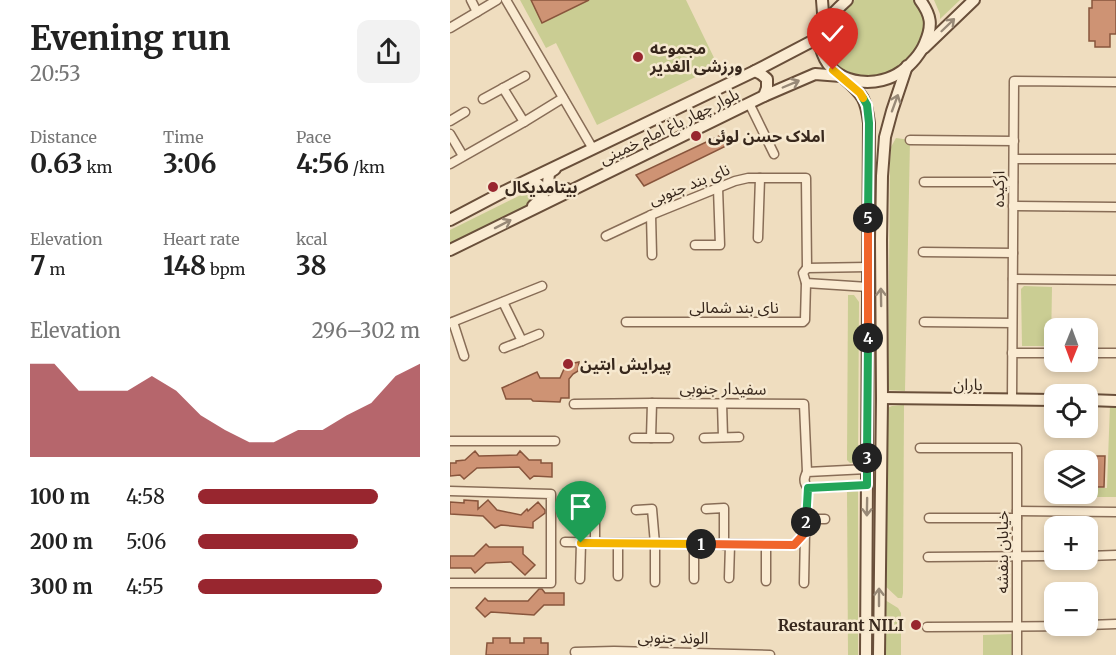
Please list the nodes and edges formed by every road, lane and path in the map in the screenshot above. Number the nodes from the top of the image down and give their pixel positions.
1 (471, 0) edge
2 (496, 0) edge
3 (506, 0) edge
4 (822, 0) edge
5 (847, 0) edge
6 (920, 0) edge
7 (974, 0) edge
8 (477, 12) junction
9 (824, 26) junction
10 (450, 28) edge
11 (820, 38) junction
12 (921, 50) junction
13 (907, 66) junction
14 (755, 70) junction
15 (525, 76) dead end
16 (843, 77) junction
17 (1116, 82) edge
18 (503, 88) junction
19 (764, 96) junction
20 (563, 98) junction
21 (483, 99) dead end
22 (749, 104) junction
23 (465, 112) dead end
24 (450, 121) edge
25 (524, 122) junction
26 (450, 134) edge
27 (910, 140) dead end
28 (1014, 141) junction
29 (593, 149) junction
30 (774, 154) dead end
31 (464, 156) junction
32 (1014, 159) junction
33 (1116, 159) edge
34 (571, 160) junction
35 (450, 164) edge
36 (760, 178) junction
37 (924, 182) dead end
38 (1013, 182) junction
39 (583, 185) junction
40 (718, 188) junction
41 (505, 191) junction
42 (1013, 206) junction
43 (1116, 207) edge
44 (524, 213) junction
45 (651, 215) junction
46 (450, 220) edge
47 (606, 236) dead end
48 (758, 238) dead end
49 (695, 245) dead end
50 (450, 250) edge
51 (923, 252) dead end
52 (1013, 253) junction
53 (652, 255) dead end
54 (868, 267) junction
55 (807, 268) junction
56 (1012, 279) junction
57 (1116, 280) edge
58 (806, 283) junction
59 (542, 286) dead end
60 (868, 287) junction
61 (503, 302) junction
62 (626, 322) dead end
63 (924, 322) dead end
64 (451, 323) edge
65 (1012, 323) junction
66 (539, 334) dead end
67 (522, 341) junction
68 (504, 348) dead end
69 (1012, 353) junction
70 (1044, 353) edge
71 (1098, 353) edge
72 (1116, 353) edge
73 (464, 356) dead end
74 (882, 398) junction
75 (1011, 400) junction
76 (1044, 400) edge
77 (1098, 400) edge
78 (1116, 401) edge
79 (652, 403) junction
80 (722, 403) junction
81 (574, 404) dead end
82 (723, 437) junction
83 (739, 437) dead end
84 (634, 438) dead end
85 (651, 438) junction
86 (669, 438) dead end
87 (704, 438) dead end
88 (450, 441) edge
89 (555, 441) dead end
90 (920, 448) dead end
91 (867, 469) junction
92 (807, 472) junction
93 (867, 485) junction
94 (808, 488) junction
95 (450, 491) edge
96 (706, 509) dead end
97 (636, 510) dead end
98 (595, 512) dead end
99 (1116, 512) edge
100 (1017, 515) junction
101 (929, 518) dead end
102 (806, 519) junction
103 (825, 519) dead end
104 (805, 533) junction
105 (565, 542) dead end
106 (581, 543) junction
107 (595, 543) junction
108 (618, 544) junction
109 (655, 544) junction
110 (694, 544) junction
111 (727, 545) junction
112 (766, 545) junction
113 (1116, 555) edge
114 (1044, 556) edge
115 (1098, 556) edge
116 (928, 557) dead end
117 (1017, 557) junction
118 (618, 576) dead end
119 (729, 578) dead end
120 (580, 579) dead end
121 (694, 579) dead end
122 (766, 581) dead end
123 (655, 582) dead end
124 (450, 583) edge
125 (804, 583) dead end
126 (1116, 624) edge
127 (1098, 625) edge
128 (927, 627) dead end
129 (1017, 627) junction
130 (1044, 627) edge
131 (575, 652) dead end
132 (614, 653) edge
133 (686, 654) edge
134 (758, 655) edge
135 (770, 655) edge
136 (866, 655) edge
137 (879, 655) edge
138 (1017, 655) edge

1 - 8 street
2 - 8 street
3 - 20 street
4 - 9 main road
5 - 9 main road
6 - 12 main road
12 -> 7 main road
8 - 10 street
9 - 11 main road
11 - 14 main road, بلوار چهار باغ امام خمینی
11 - 16 main road
12 - 13 main road
13 - 16 main road, بلوار چهار باغ امام خمینی
74 -> 13 main road
14 - 19 main road
14 - 29 main road, بلوار چهار باغ امام خمینی
15 - 18 street
19 -> 16 main road, بلوار چهار باغ امام خمینی
16 - 54 main road
17 - 28 street, ارکیده
18 - 21 street
18 - 25 street
19 - 22 main road, بلوار چهار باغ امام خمینی
20 - 25 street
20 - 29 street
22 - 30 street
22 - 39 main road, بلوار چهار باغ امام خمینی
23 - 24 street
25 - 31 street
26 - 31 street
27 - 28 street
28 - 32 street, ارکیده
29 - 34 main road, بلوار چهار باغ امام خمینی
31 - 35 street
32 - 33 street
32 - 38 street, ارکیده
34 - 39 main road
34 - 41 main road, بلوار چهار باغ امام خمینی
36 - 40 street, نای بند جنوبی
36 - 48 street
36 - 55 street, نای بند جنوبی
37 - 38 street
38 - 42 street, ارکیده
39 - 44 main road, بلوار چهار باغ امام خمینی
40 - 45 street, نای بند جنوبی
40 - 49 street
41 - 44 main road
41 - 46 main road, بلوار چهار باغ امام خمینی
42 - 43 street
42 - 52 street, ارکیده
50 -> 44 main road, بلوار چهار باغ امام خمینی
45 - 47 street, نای بند جنوبی
45 - 53 street
51 - 52 street
52 - 56 street, ارکیده
54 - 55 street
54 - 60 main road
55 - 58 street
56 - 57 street
56 - 65 street, ارکیده
58 - 60 street
58 - 62 street, نای بند شمالی
59 - 61 street
60 - 91 main road
61 - 64 street
61 - 67 street
63 - 65 street
64 - 73 street
65 - 69 street, ارکیده
66 - 67 street
67 - 68 street
69 - 70 street
69 - 75 street, ارکیده
71 - 72 street
74 - 75 main road, باران
137 -> 74 main road
75 - 76 main road, باران
77 - 78 main road
79 - 80 street, سفیدار جنوبی
79 - 81 street, سفیدار جنوبی
79 - 85 street
80 - 82 street
80 - 92 street, سفیدار جنوبی
82 - 83 street
82 - 87 street
84 - 85 street
85 - 86 street
88 - 89 street
90 - 100 street, خیابان بنفشه
91 - 92 street
91 - 93 main road
92 - 94 street
93 - 94 street
93 -> 136 main road
94 - 102 street
95 - 124 street
96 - 111 street
97 - 109 street
98 - 107 street
99 - 100 street
100 - 101 street
100 - 117 street, خیابان بنفشه
102 - 103 street
102 - 104 street
104 - 112 street
104 - 125 street
105 - 106 street
106 - 107 street
106 - 120 street
107 - 108 street
108 - 109 street
108 - 118 street
109 - 110 street
109 - 123 street
110 - 111 street
110 - 121 street
111 - 112 street
111 - 119 street
112 - 122 street
113 - 115 street
114 - 117 street
116 - 117 street
117 - 129 street, خیابان بنفشه
126 - 127 street
128 - 129 street
129 - 130 street
129 - 138 street, خیابان بنفشه
131 - 132 street, الوند جنوبی
132 - 133 street, الوند جنوبی
133 - 134 street, الوند جنوبی
134 - 135 street, الوند جنوبی

